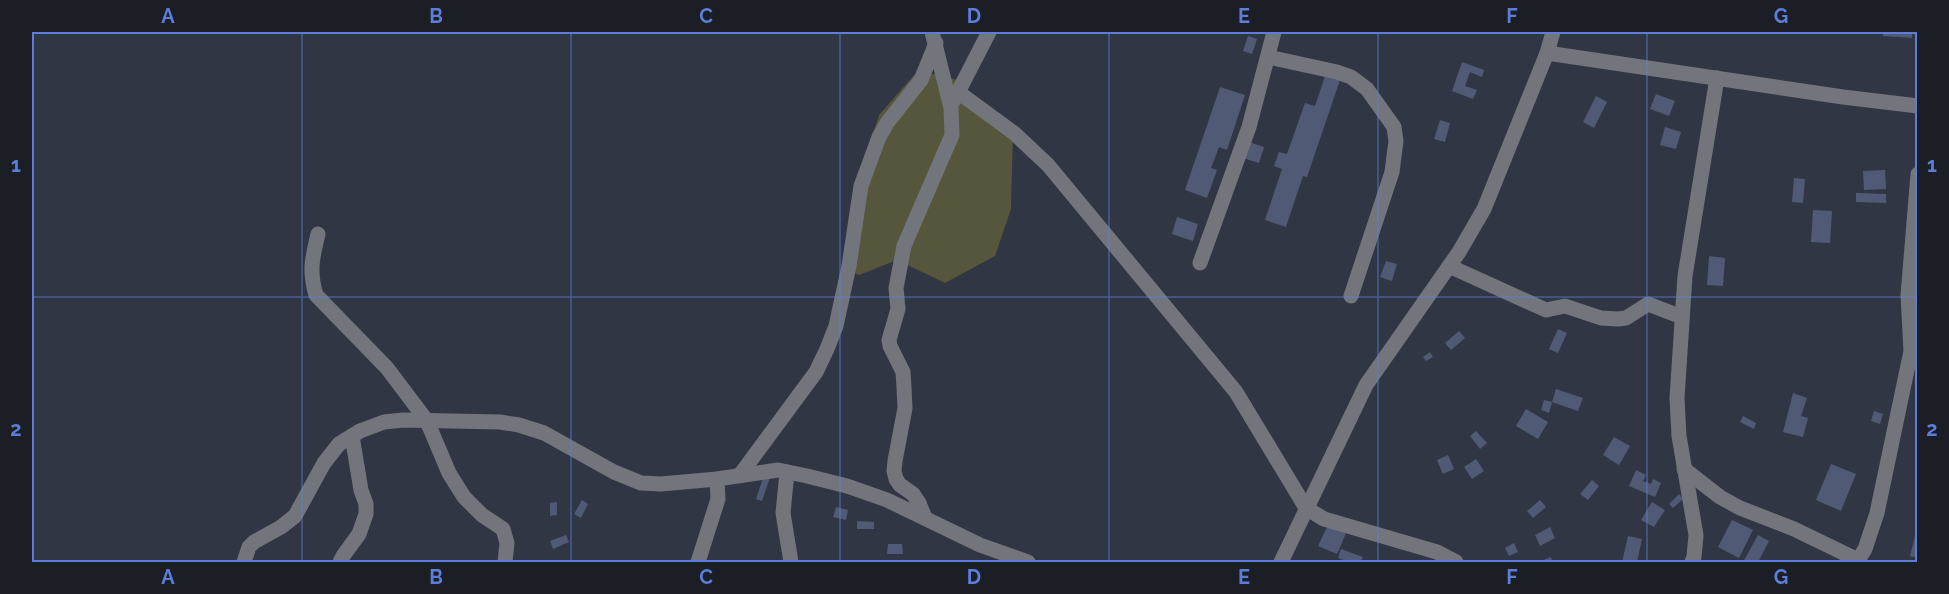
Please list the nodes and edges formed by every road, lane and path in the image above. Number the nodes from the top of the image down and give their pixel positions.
1 (988, 32) edge
2 (1274, 32) edge
3 (1553, 32) edge
4 (936, 35) edge
5 (1546, 53) junction
6 (1268, 57) junction
7 (1717, 78) junction
8 (958, 92) junction
9 (1917, 106) edge
10 (951, 108) junction
11 (1917, 174) edge
12 (318, 234) dead end
13 (1200, 263) dead end
14 (1449, 266) junction
15 (1351, 296) dead end
16 (1682, 317) junction
17 (1911, 381) edge
18 (427, 422) junction
19 (352, 436) junction
20 (1684, 469) junction
21 (787, 472) junction
22 (740, 474) junction
23 (717, 479) junction
24 (1306, 508) junction
25 (925, 518) junction
26 (1858, 561) edge
27 (244, 562) edge
28 (340, 562) edge
29 (505, 562) edge
30 (698, 562) edge
31 (790, 562) edge
32 (1028, 562) edge
33 (1281, 562) edge
34 (1456, 562) edge
35 (1692, 562) edge

1 - 8 street
2 - 6 street
3 - 5 street
4 - 10 street
4 - 22 street
5 - 7 street
5 - 14 street
6 - 13 street
6 - 15 street
7 - 9 street
7 - 16 street
8 - 10 street
8 - 24 street
10 - 25 street
11 - 17 street
12 - 18 street
14 - 16 street
14 - 24 street
16 - 20 street
17 - 26 street
18 - 19 street
18 - 23 street
18 - 29 street
19 - 27 street
19 - 28 street
20 - 26 street
20 - 35 street
21 - 22 street
21 - 25 street
21 - 31 street
22 - 23 street
23 - 30 street
24 - 33 street
24 - 34 street
25 - 32 street

